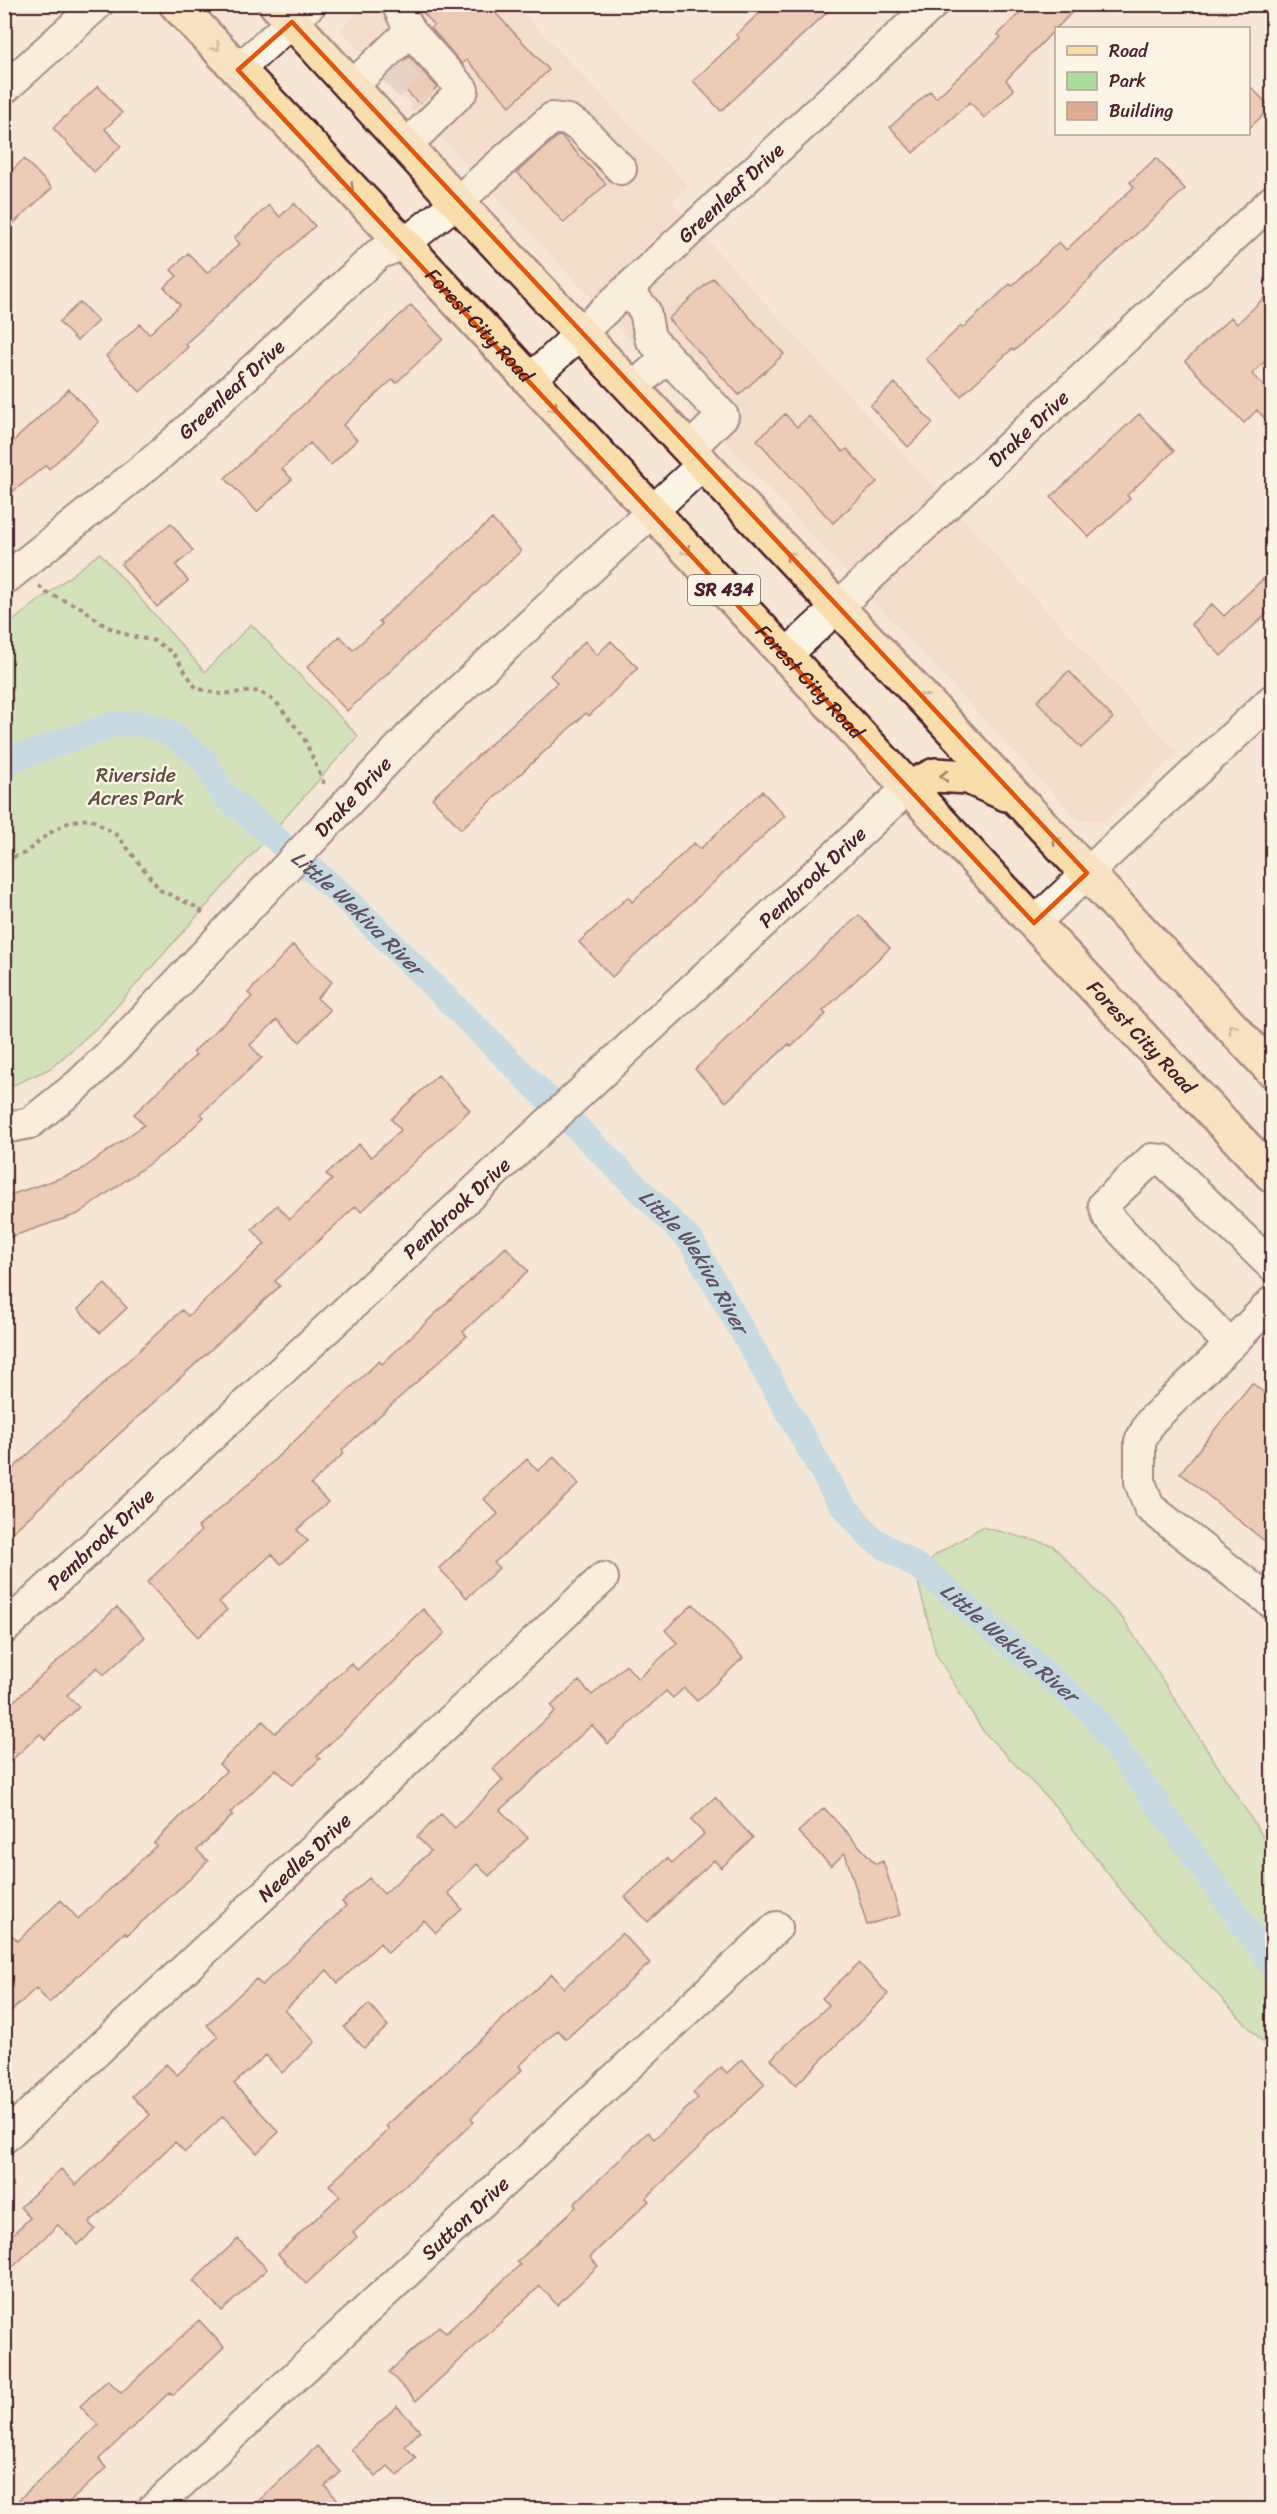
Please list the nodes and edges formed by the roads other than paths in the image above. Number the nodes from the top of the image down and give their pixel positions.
1 (98, 4) edge
2 (176, 4) edge
3 (397, 4) edge
4 (933, 4) edge
5 (293, 10) edge
6 (410, 31) junction
7 (238, 70) junction
8 (351, 87) junction
9 (4, 89) edge
10 (406, 146) junction
11 (621, 169) dead end
12 (1272, 201) edge
13 (458, 202) junction
14 (404, 244) junction
15 (628, 290) junction
16 (581, 332) junction
17 (667, 357) junction
18 (529, 381) junction
19 (633, 388) junction
20 (697, 456) junction
21 (651, 512) junction
22 (12, 574) edge
23 (838, 607) junction
24 (785, 656) junction
25 (1272, 700) edge
26 (908, 788) junction
27 (1018, 800) junction
28 (1087, 873) junction
29 (1034, 922) junction
30 (1272, 1070) edge
31 (4, 1128) edge
32 (1272, 1175) edge
33 (1272, 1266) edge
34 (1272, 1302) edge
35 (1230, 1345) junction
36 (603, 1578) dead end
37 (1272, 1604) edge
38 (4, 1629) edge
39 (777, 1927) dead end
40 (4, 2138) edge
41 (152, 2510) edge

1 - 9 street
2 -> 7 main road, Forest City Road / SR 434
3 - 6 street
4 - 15 street, Greenleaf Drive
5 - 7 street
5 - 8 main road
6 - 8 street
6 - 10 street
7 -> 14 main road, Forest City Road / SR 434
8 - 10 main road
10 - 13 main road
11 - 13 street, Greenleaf Drive
12 - 23 street, Drake Drive
13 - 14 street, Greenleaf Drive
13 - 16 main road
14 - 18 main road, Forest City Road / SR 434
14 - 22 street, Greenleaf Drive
15 - 16 street, Greenleaf Drive
15 - 17 street
16 - 18 street, Greenleaf Drive
16 - 19 main road
17 - 19 street
17 - 20 street, Drake Drive
18 -> 21 main road, Forest City Road / SR 434
19 - 20 main road
20 - 21 street, Drake Drive
23 -> 20 main road
21 -> 24 main road, Forest City Road / SR 434
21 - 31 street, Drake Drive
23 - 24 street, Drake Drive
27 -> 23 main road
24 - 26 main road, Forest City Road / SR 434
25 - 28 street
27 -> 26 main road
26 - 29 main road, Forest City Road / SR 434
26 - 38 street, Pembrook Drive
28 -> 27 main road
28 - 29 street
30 -> 28 main road
29 - 32 main road, Forest City Road / SR 434
33 - 35 street
34 - 35 street
35 - 37 street
36 - 40 street, Needles Drive
39 - 41 street, Sutton Drive

